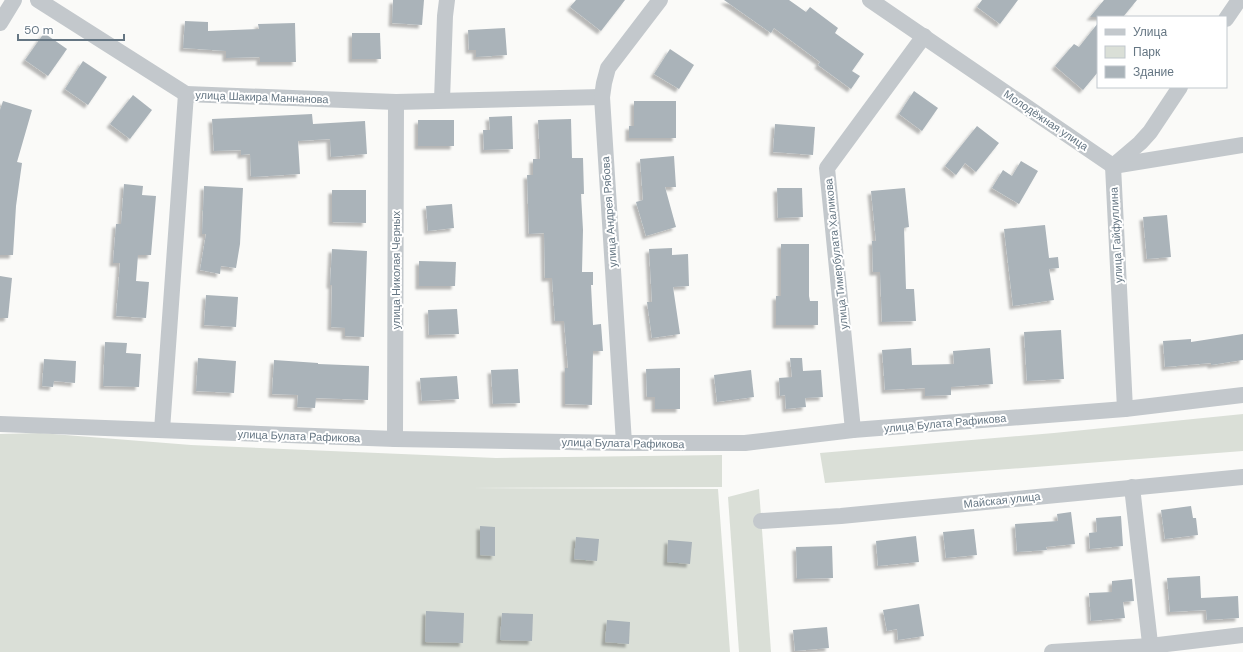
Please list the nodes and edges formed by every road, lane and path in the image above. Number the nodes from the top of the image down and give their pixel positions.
1 (14, 0) edge
2 (38, 0) edge
3 (447, 0) edge
4 (660, 0) edge
5 (870, 0) edge
6 (1239, 0) edge
7 (1227, 18) edge
8 (0, 23) edge
9 (924, 36) junction
10 (1179, 88) edge
11 (186, 94) junction
12 (602, 97) junction
13 (442, 100) junction
14 (396, 102) junction
15 (1243, 145) edge
16 (1113, 166) junction
17 (1243, 395) edge
18 (1125, 408) junction
19 (0, 424) edge
20 (162, 430) junction
21 (853, 430) junction
22 (395, 440) junction
23 (624, 443) junction
24 (1243, 477) edge
25 (1132, 487) junction
26 (761, 521) dead end
27 (1243, 634) edge
28 (1151, 649) edge
29 (1052, 652) edge

1 - 8 street
2 - 11 street
3 - 13 street
4 - 12 street, улица Андрея Рябова
5 - 9 street, Молодёжная улица
6 - 7 street
9 - 16 street, Молодёжная улица
9 - 21 street, улица Тимербулата Халикова
10 - 16 street
11 - 14 street, улица Шакира Маннанова
11 - 20 street, улица Шакира Маннанова
12 - 13 street, улица Шакира Маннанова
12 - 23 street, улица Андрея Рябова
13 - 14 street, улица Шакира Маннанова
14 - 22 street, улица Николая Черных
15 - 16 street
16 - 18 street, улица Гайфуллина
17 - 18 street, улица Булата Рафикова
18 - 21 street, улица Булата Рафикова
19 - 20 street, улица Булата Рафикова
20 - 22 street, улица Булата Рафикова
21 - 23 street, улица Булата Рафикова
22 - 23 street, улица Булата Рафикова
24 - 25 street, Майская улица
25 - 26 street, Майская улица
25 - 28 street
27 - 28 street
28 - 29 street

